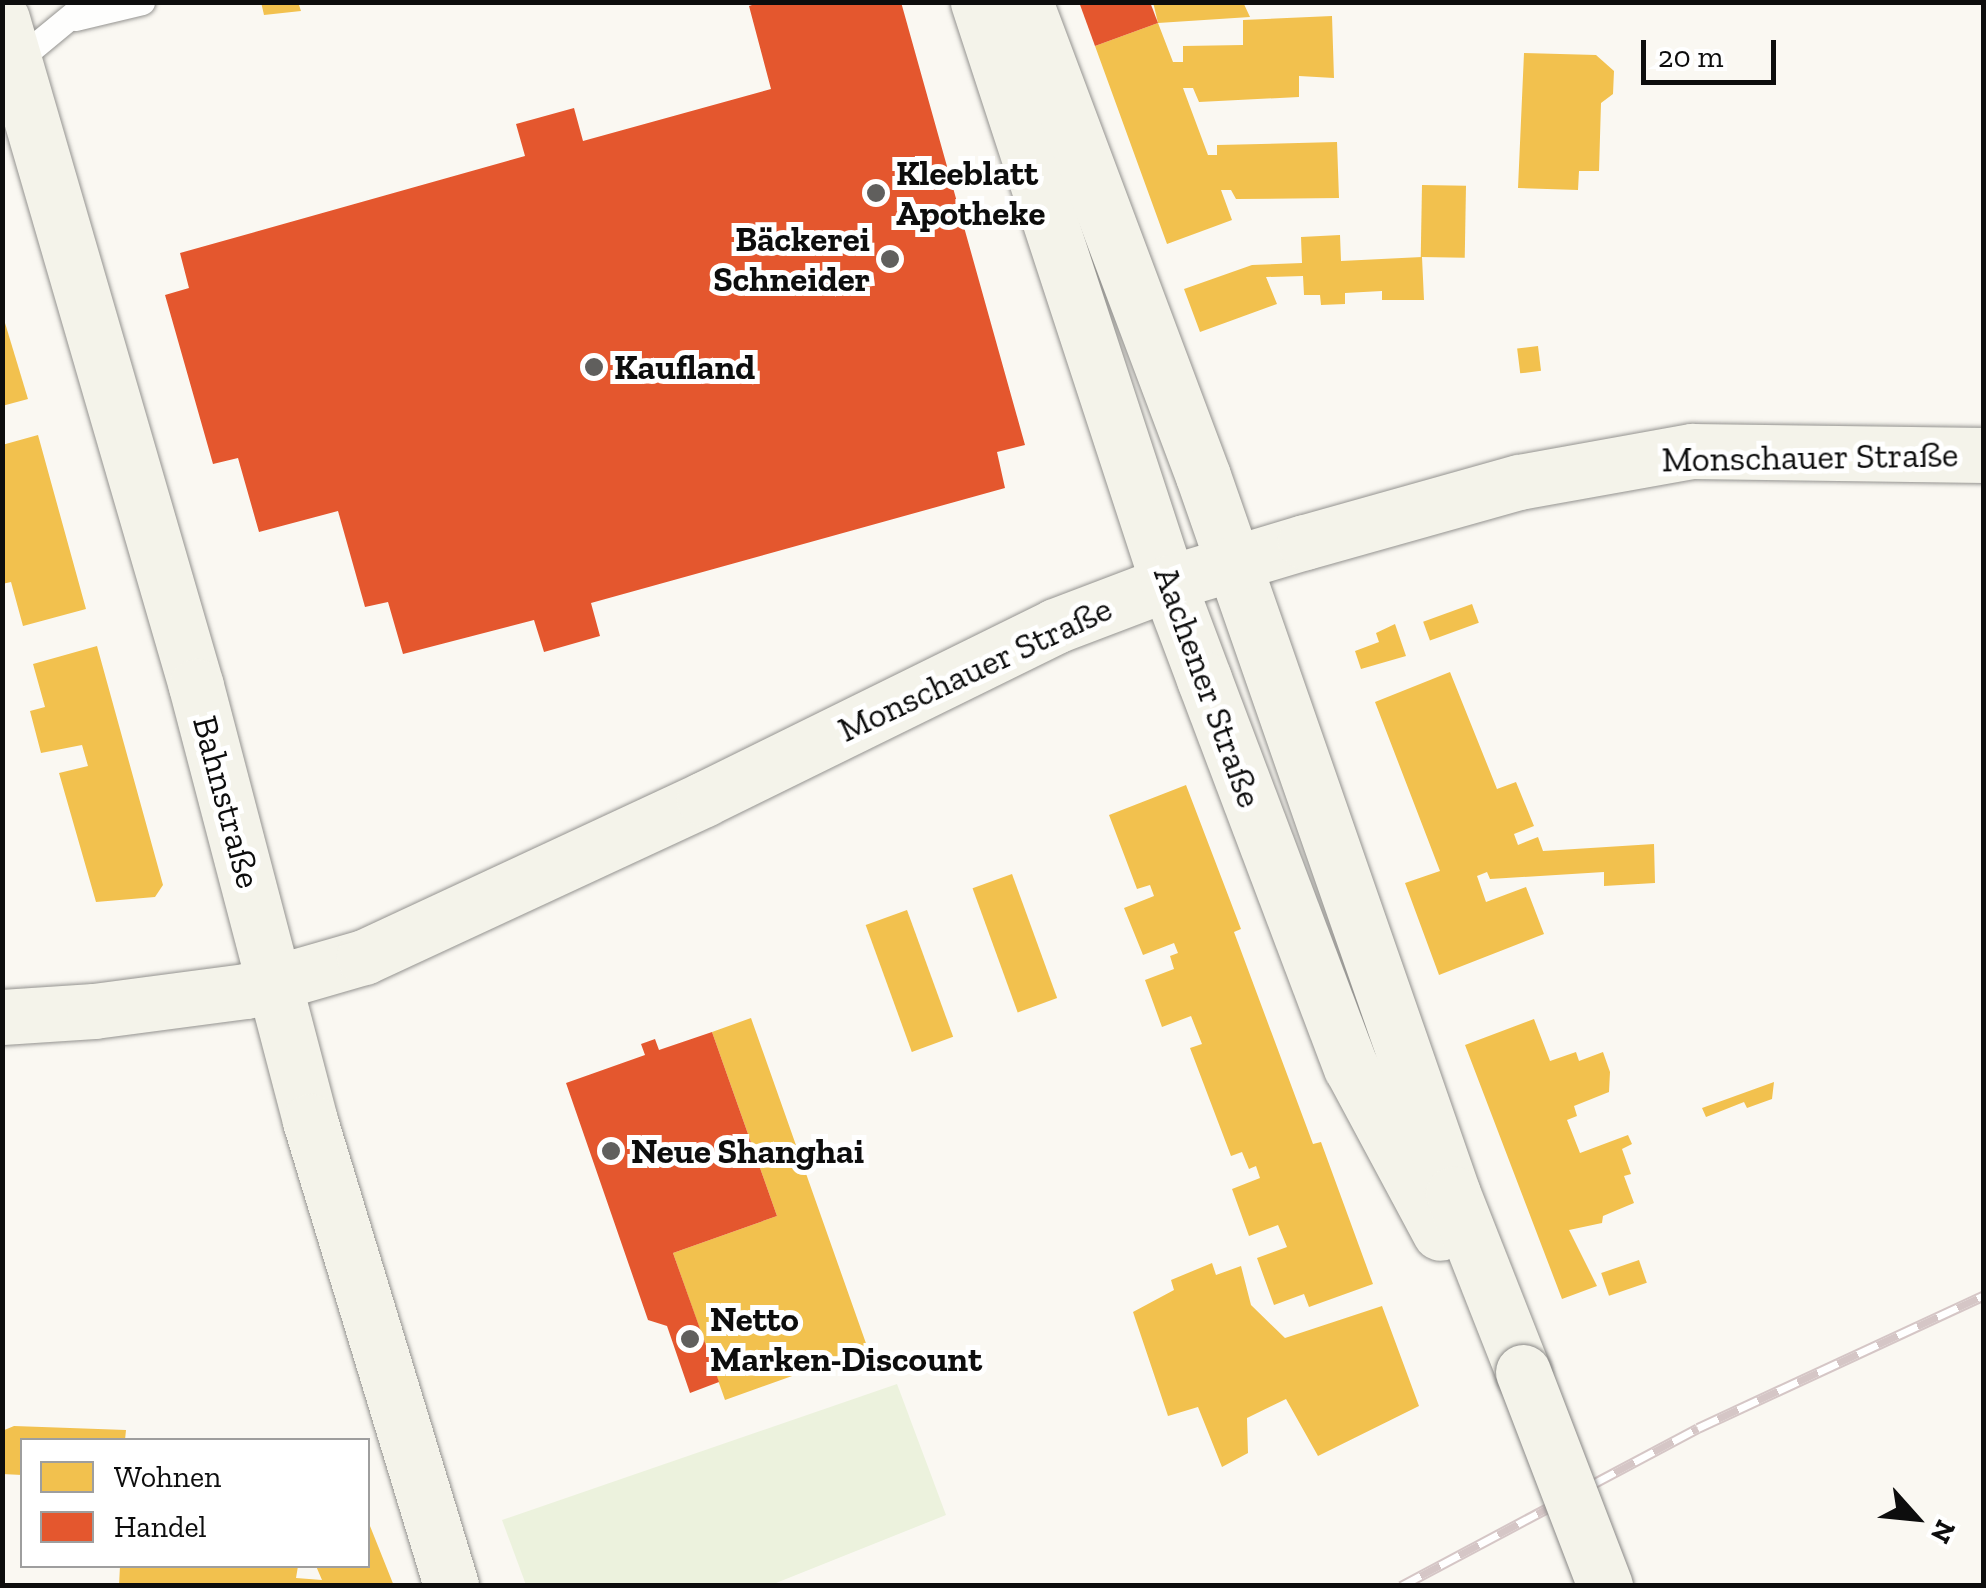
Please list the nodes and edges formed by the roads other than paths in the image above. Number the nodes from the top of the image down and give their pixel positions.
1 (142, 2) edge
2 (978, 2) edge
3 (1025, 2) edge
4 (82, 10) edge
5 (8, 41) edge
6 (1984, 455) edge
7 (1232, 563) junction
8 (1168, 583) junction
9 (276, 985) junction
10 (2, 1017) edge
11 (1516, 1356) junction
12 (452, 1586) edge
13 (1605, 1586) edge

1 - 4 lane
2 - 8 main road, Aachener Straße
3 - 7 main road, Aachener Straße
4 - 5 lane
5 - 9 main road, Bahnstraße
6 - 7 main road, Monschauer Straße
7 - 8 main road, Monschauer Straße
7 - 11 main road, Aachener Straße
8 - 9 main road, Monschauer Straße
8 - 11 main road, Aachener Straße
9 - 10 main road, Monschauer Straße
9 - 12 main road, Bahnstraße
11 - 13 main road, Aachener Straße, bridge

